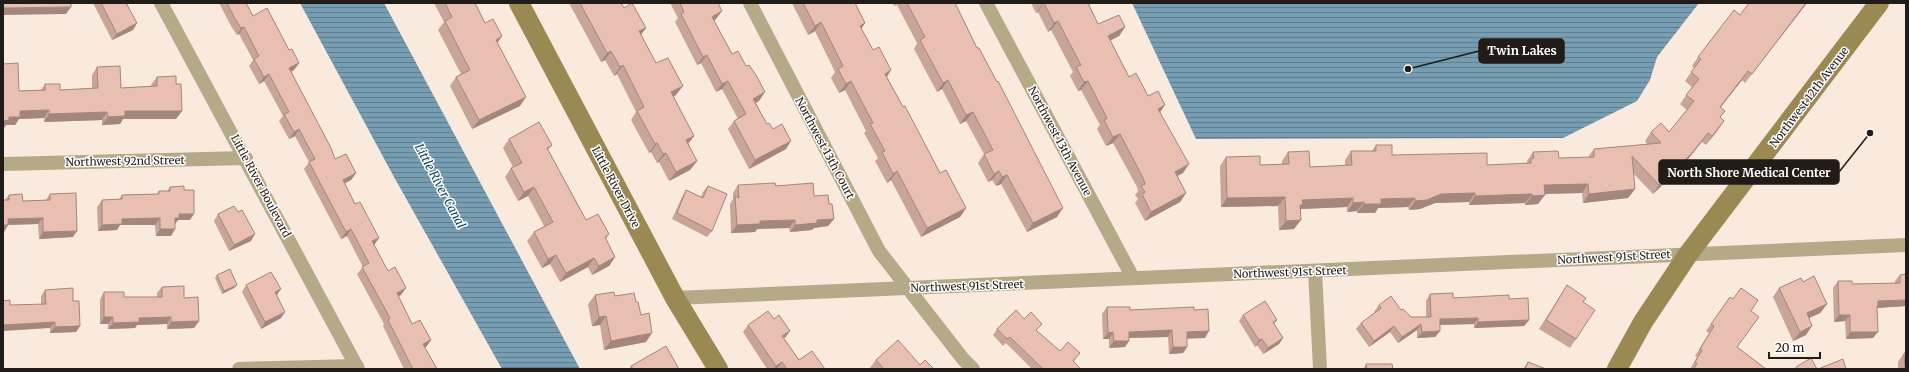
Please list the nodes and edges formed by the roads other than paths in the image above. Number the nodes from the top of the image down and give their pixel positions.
1 (161, 3) edge
2 (519, 3) edge
3 (750, 3) edge
4 (986, 3) edge
5 (1879, 3) edge
6 (246, 158) junction
7 (3, 164) edge
8 (1906, 245) edge
9 (1689, 253) junction
10 (1315, 271) junction
11 (1133, 278) junction
12 (908, 288) junction
13 (675, 298) junction
14 (358, 367) edge
15 (239, 369) edge
16 (718, 369) edge
17 (973, 369) edge
18 (1320, 369) edge
19 (1617, 369) edge

1 - 6 street, Little River Boulevard
2 - 13 street, Little River Drive
3 - 12 street, Northwest 13th Court
4 - 11 street, Northwest 13th Avenue
5 - 9 street, Northwest 12th Avenue
6 - 7 street, Northwest 92nd Street
6 - 14 street, Little River Boulevard
8 - 9 street, Northwest 91st Street
9 - 10 street, Northwest 91st Street
9 - 19 street, Northwest 12th Avenue
10 - 11 street, Northwest 91st Street
10 - 18 street
11 - 12 street, Northwest 91st Street
12 - 13 street, Northwest 91st Street
12 - 17 street, Northwest 13th Court
13 - 16 street, Little River Drive
14 - 15 street

